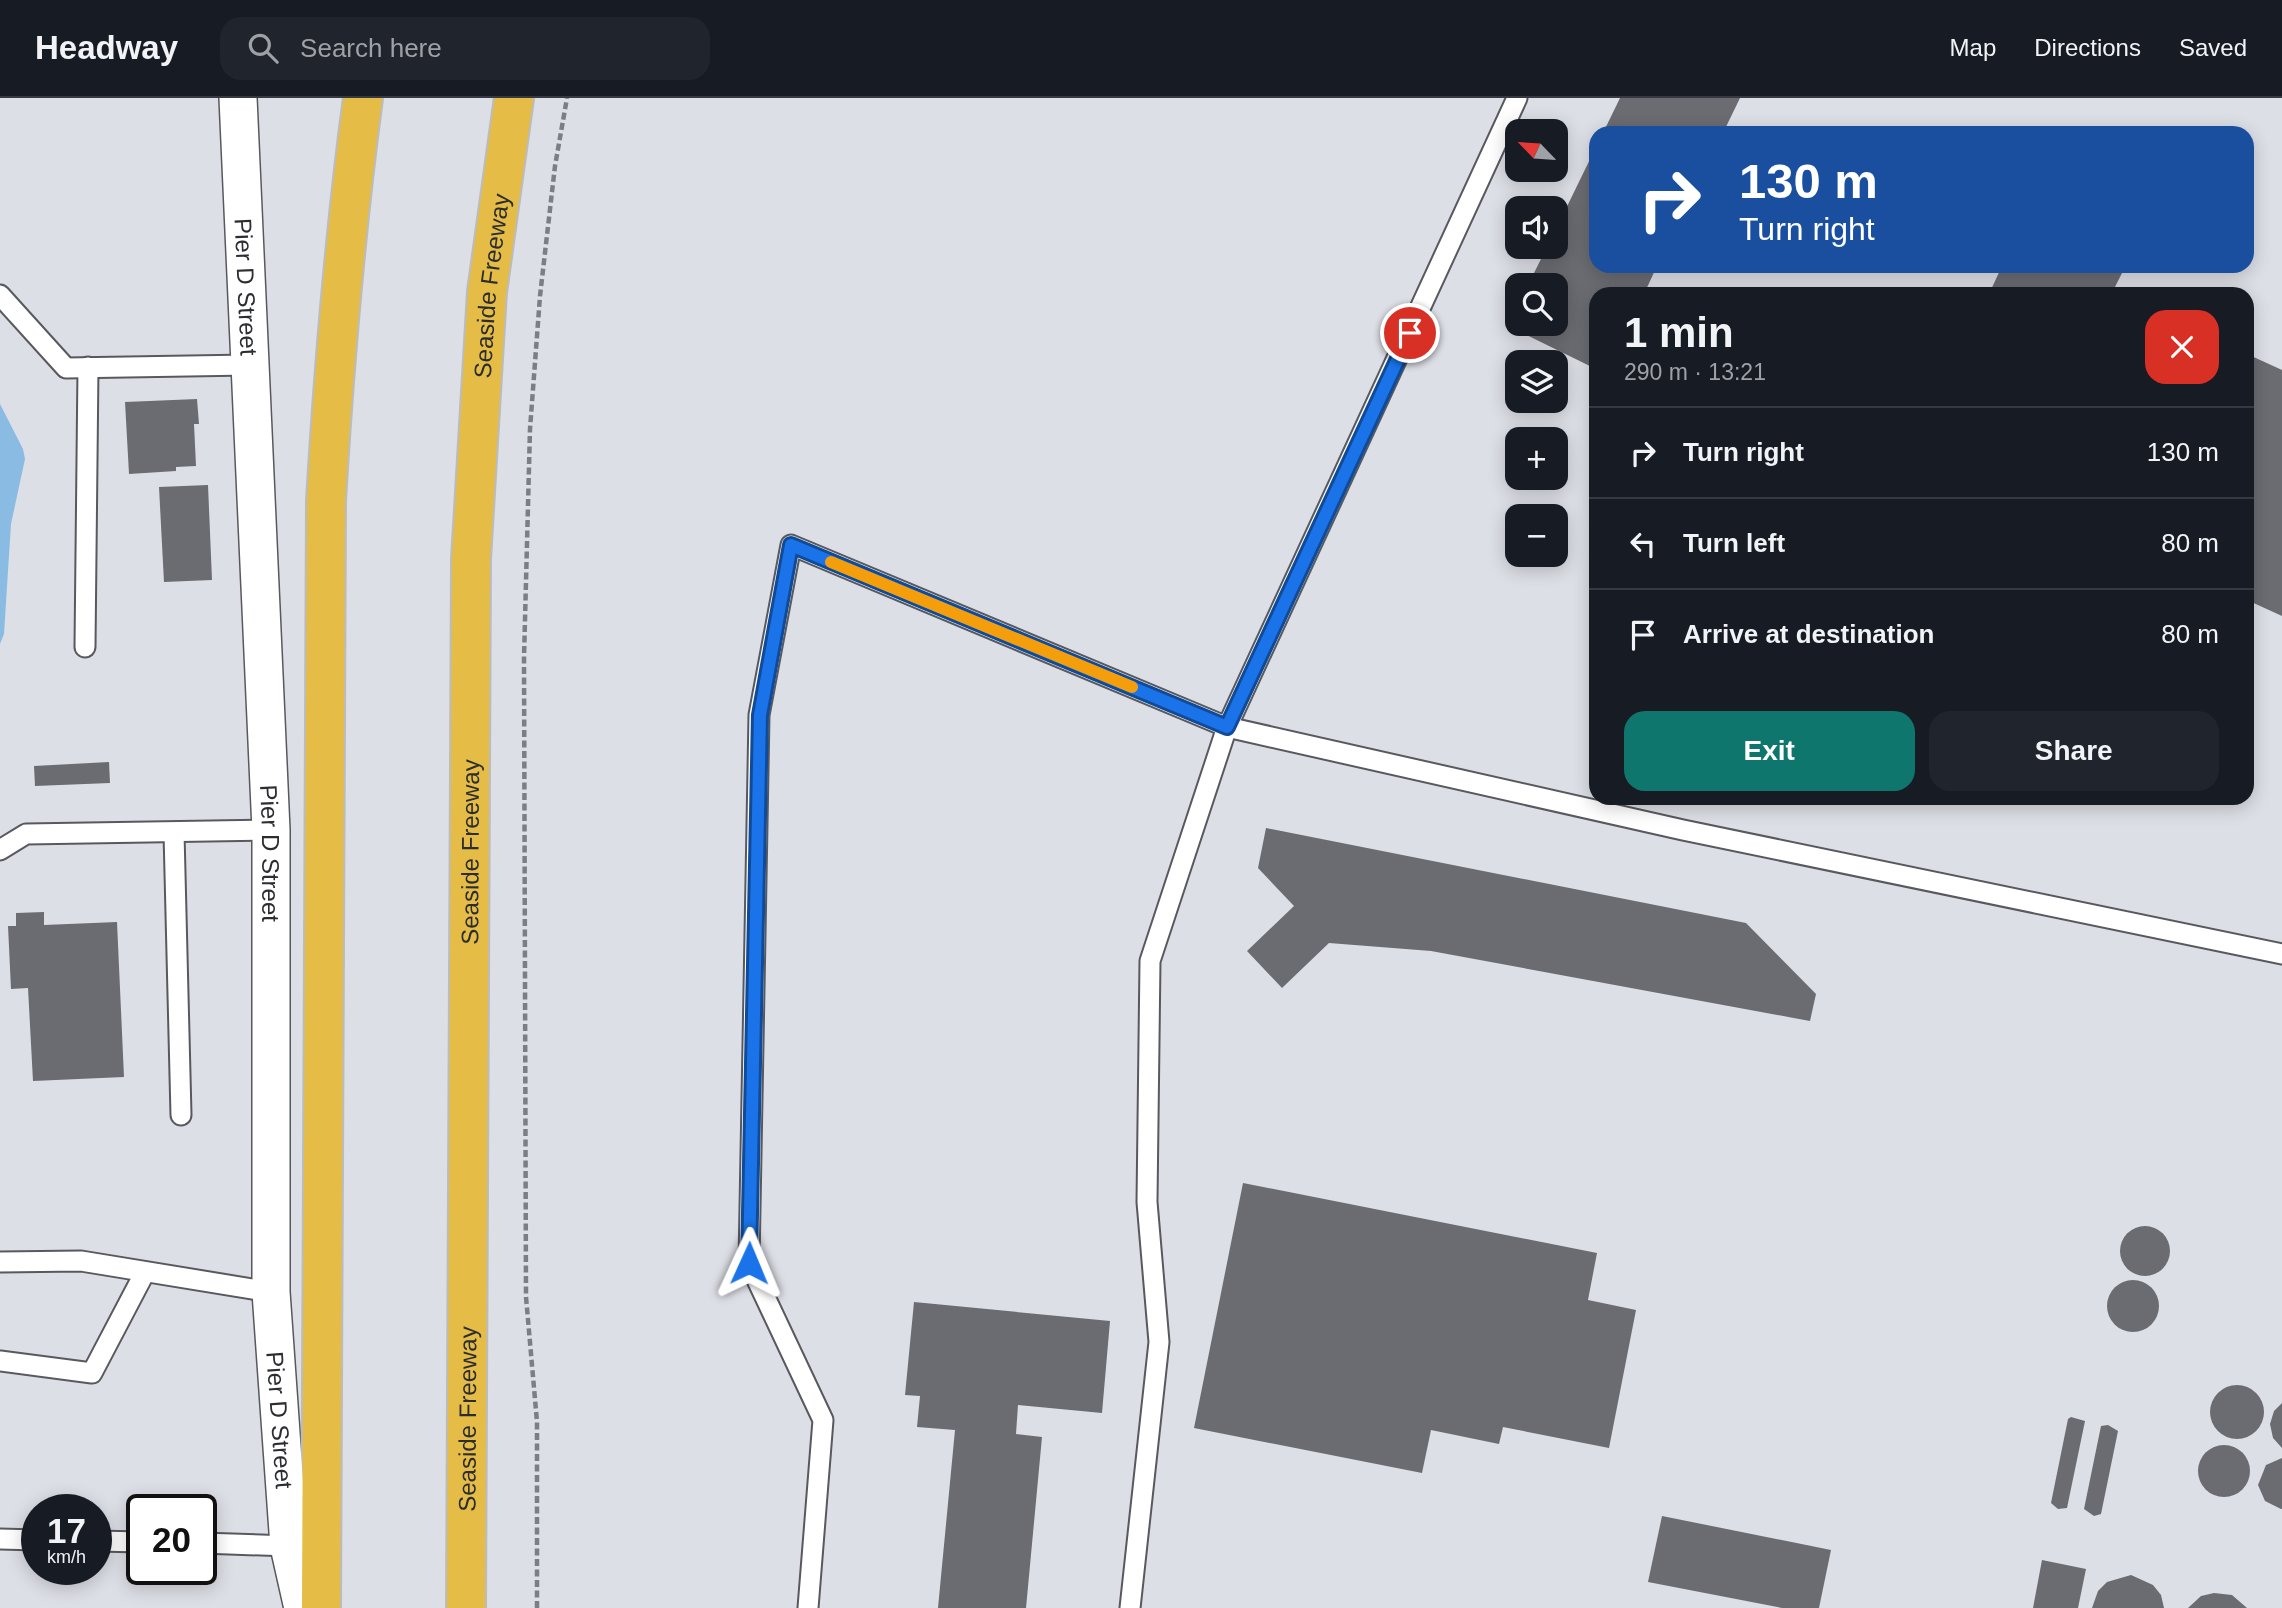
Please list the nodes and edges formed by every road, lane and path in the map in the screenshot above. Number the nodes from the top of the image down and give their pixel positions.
1 (238, 98) edge
2 (363, 98) edge
3 (513, 98) edge
4 (567, 98) edge
5 (1517, 98) edge
6 (0, 295) edge
7 (248, 365) junction
8 (88, 367) junction
9 (85, 648) dead end
10 (1227, 727) junction
11 (271, 830) junction
12 (174, 833) junction
13 (0, 850) edge
14 (2282, 954) edge
15 (181, 1115) dead end
16 (0, 1262) edge
17 (145, 1272) junction
18 (271, 1292) junction
19 (0, 1361) edge
20 (0, 1539) edge
21 (21, 1540) edge
22 (217, 1544) edge
23 (289, 1546) junction
24 (303, 1608) edge
25 (321, 1608) edge
26 (466, 1608) edge
27 (537, 1608) edge
28 (808, 1608) edge
29 (1130, 1608) edge

1 - 7 street, Pier D Street
2 - 25 highway
3 - 26 highway, Seaside Freeway
4 - 27 path
5 - 10 lane
6 - 8 lane
7 - 8 lane
7 - 11 street, Pier D Street
8 - 9 lane
10 - 14 lane
10 - 28 lane
10 - 29 lane
11 - 12 lane
11 - 18 street, Pier D Street
12 - 13 lane
12 - 15 lane
16 - 17 lane
17 - 18 lane
17 - 19 lane
18 - 23 street, Pier D Street
20 - 21 lane
22 - 23 lane
23 - 24 street, Pier D Street

